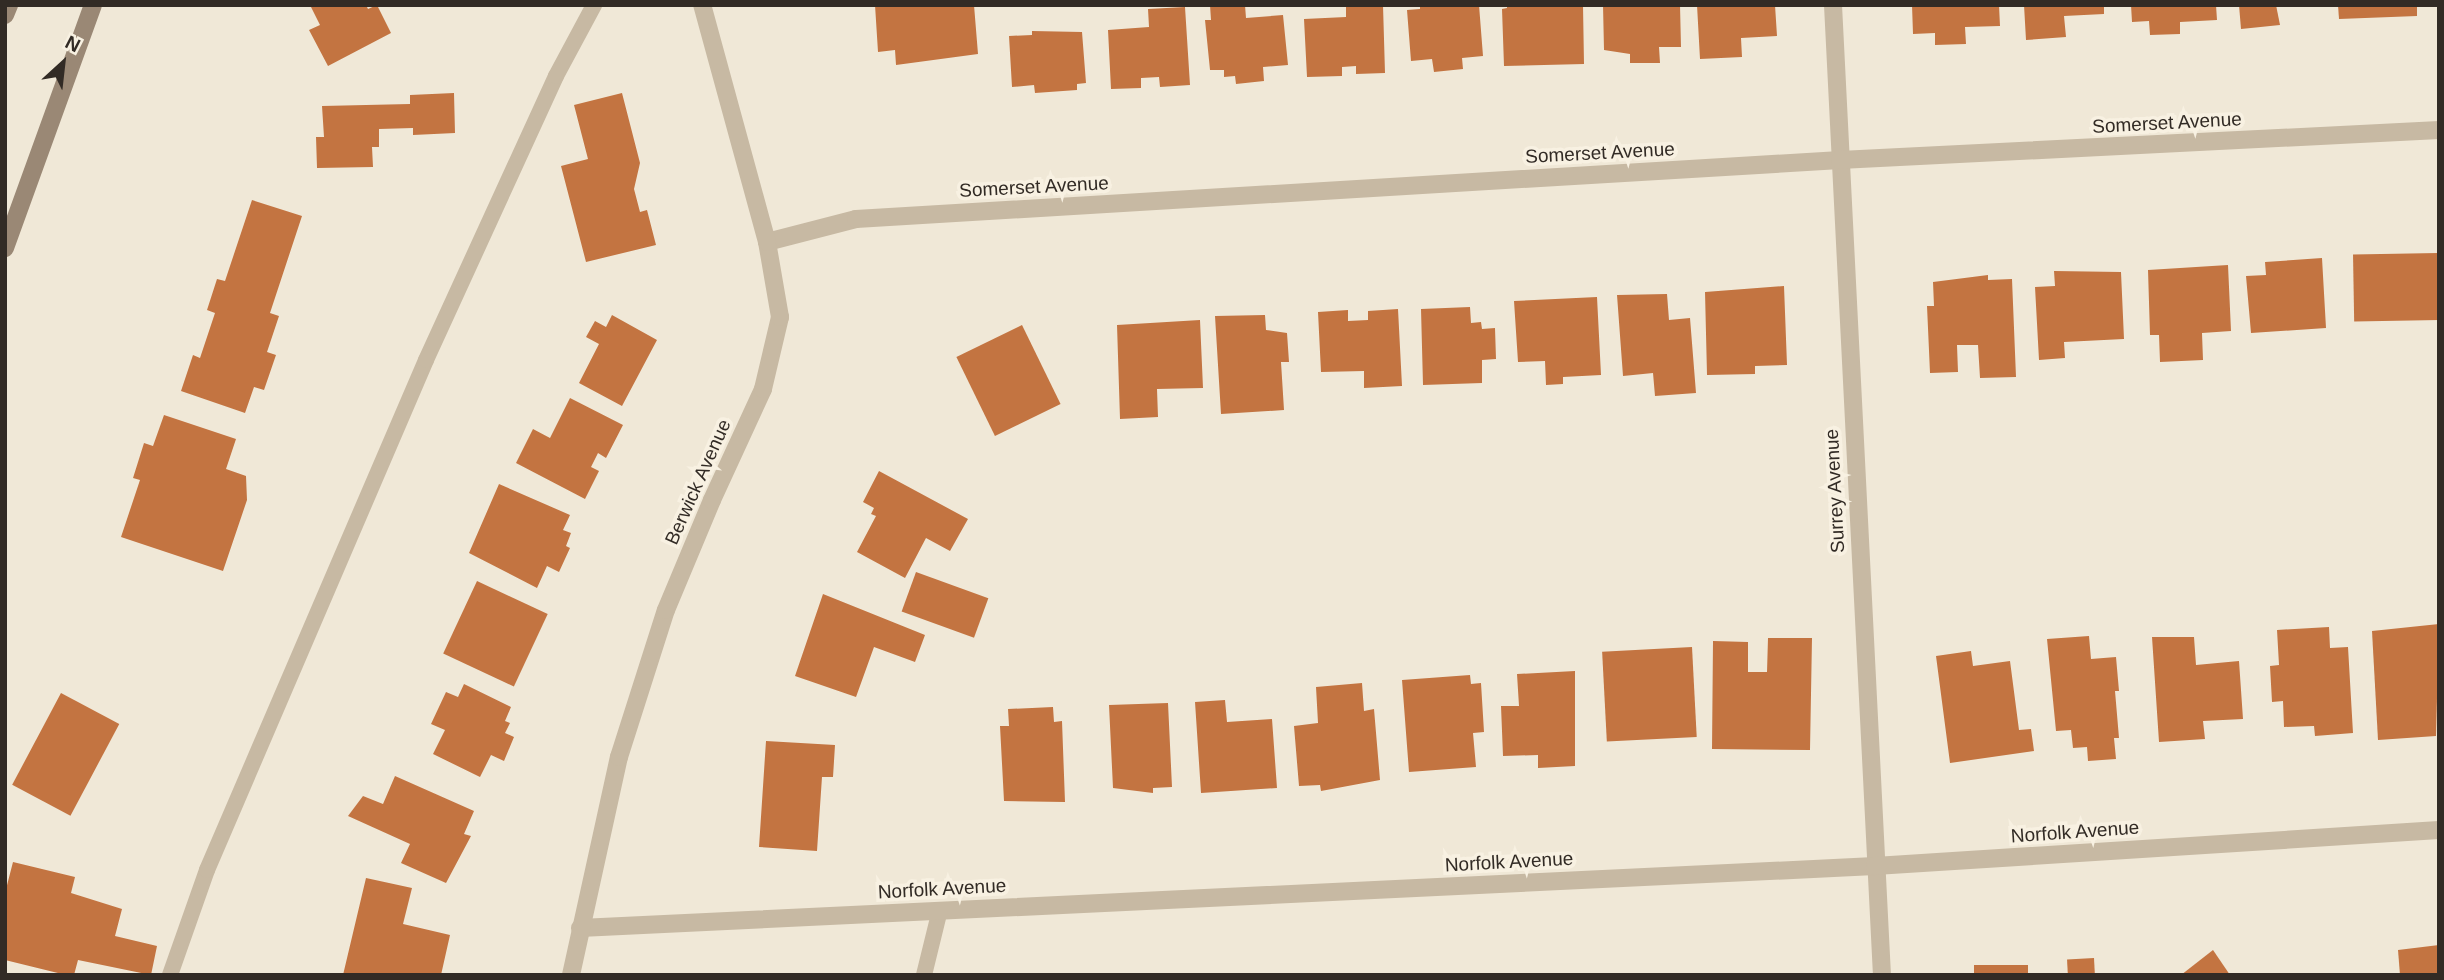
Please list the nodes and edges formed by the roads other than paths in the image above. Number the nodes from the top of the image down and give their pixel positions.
1 (9, 5) edge
2 (93, 5) edge
3 (594, 5) edge
4 (702, 5) edge
5 (1833, 5) edge
6 (5, 15) edge
7 (2439, 130) edge
8 (1840, 160) junction
9 (767, 242) junction
10 (5, 248) edge
11 (2439, 830) edge
12 (1875, 866) junction
13 (940, 910) junction
14 (580, 928) junction
15 (170, 975) edge
16 (570, 975) edge
17 (924, 975) edge
18 (1882, 975) edge

1 - 6 main road
2 - 10 main road
3 - 15 lane
4 - 9 street, Berwick Avenue
5 - 8 street, Surrey Avenue
7 - 8 street, Somerset Avenue
8 - 9 street, Somerset Avenue
8 - 12 street, Surrey Avenue
9 - 14 street, Berwick Avenue
11 - 12 street, Norfolk Avenue
12 - 13 street, Norfolk Avenue
12 - 18 street, Surrey Avenue
13 - 14 street, Norfolk Avenue
13 - 17 lane
14 - 16 street, Berwick Avenue

